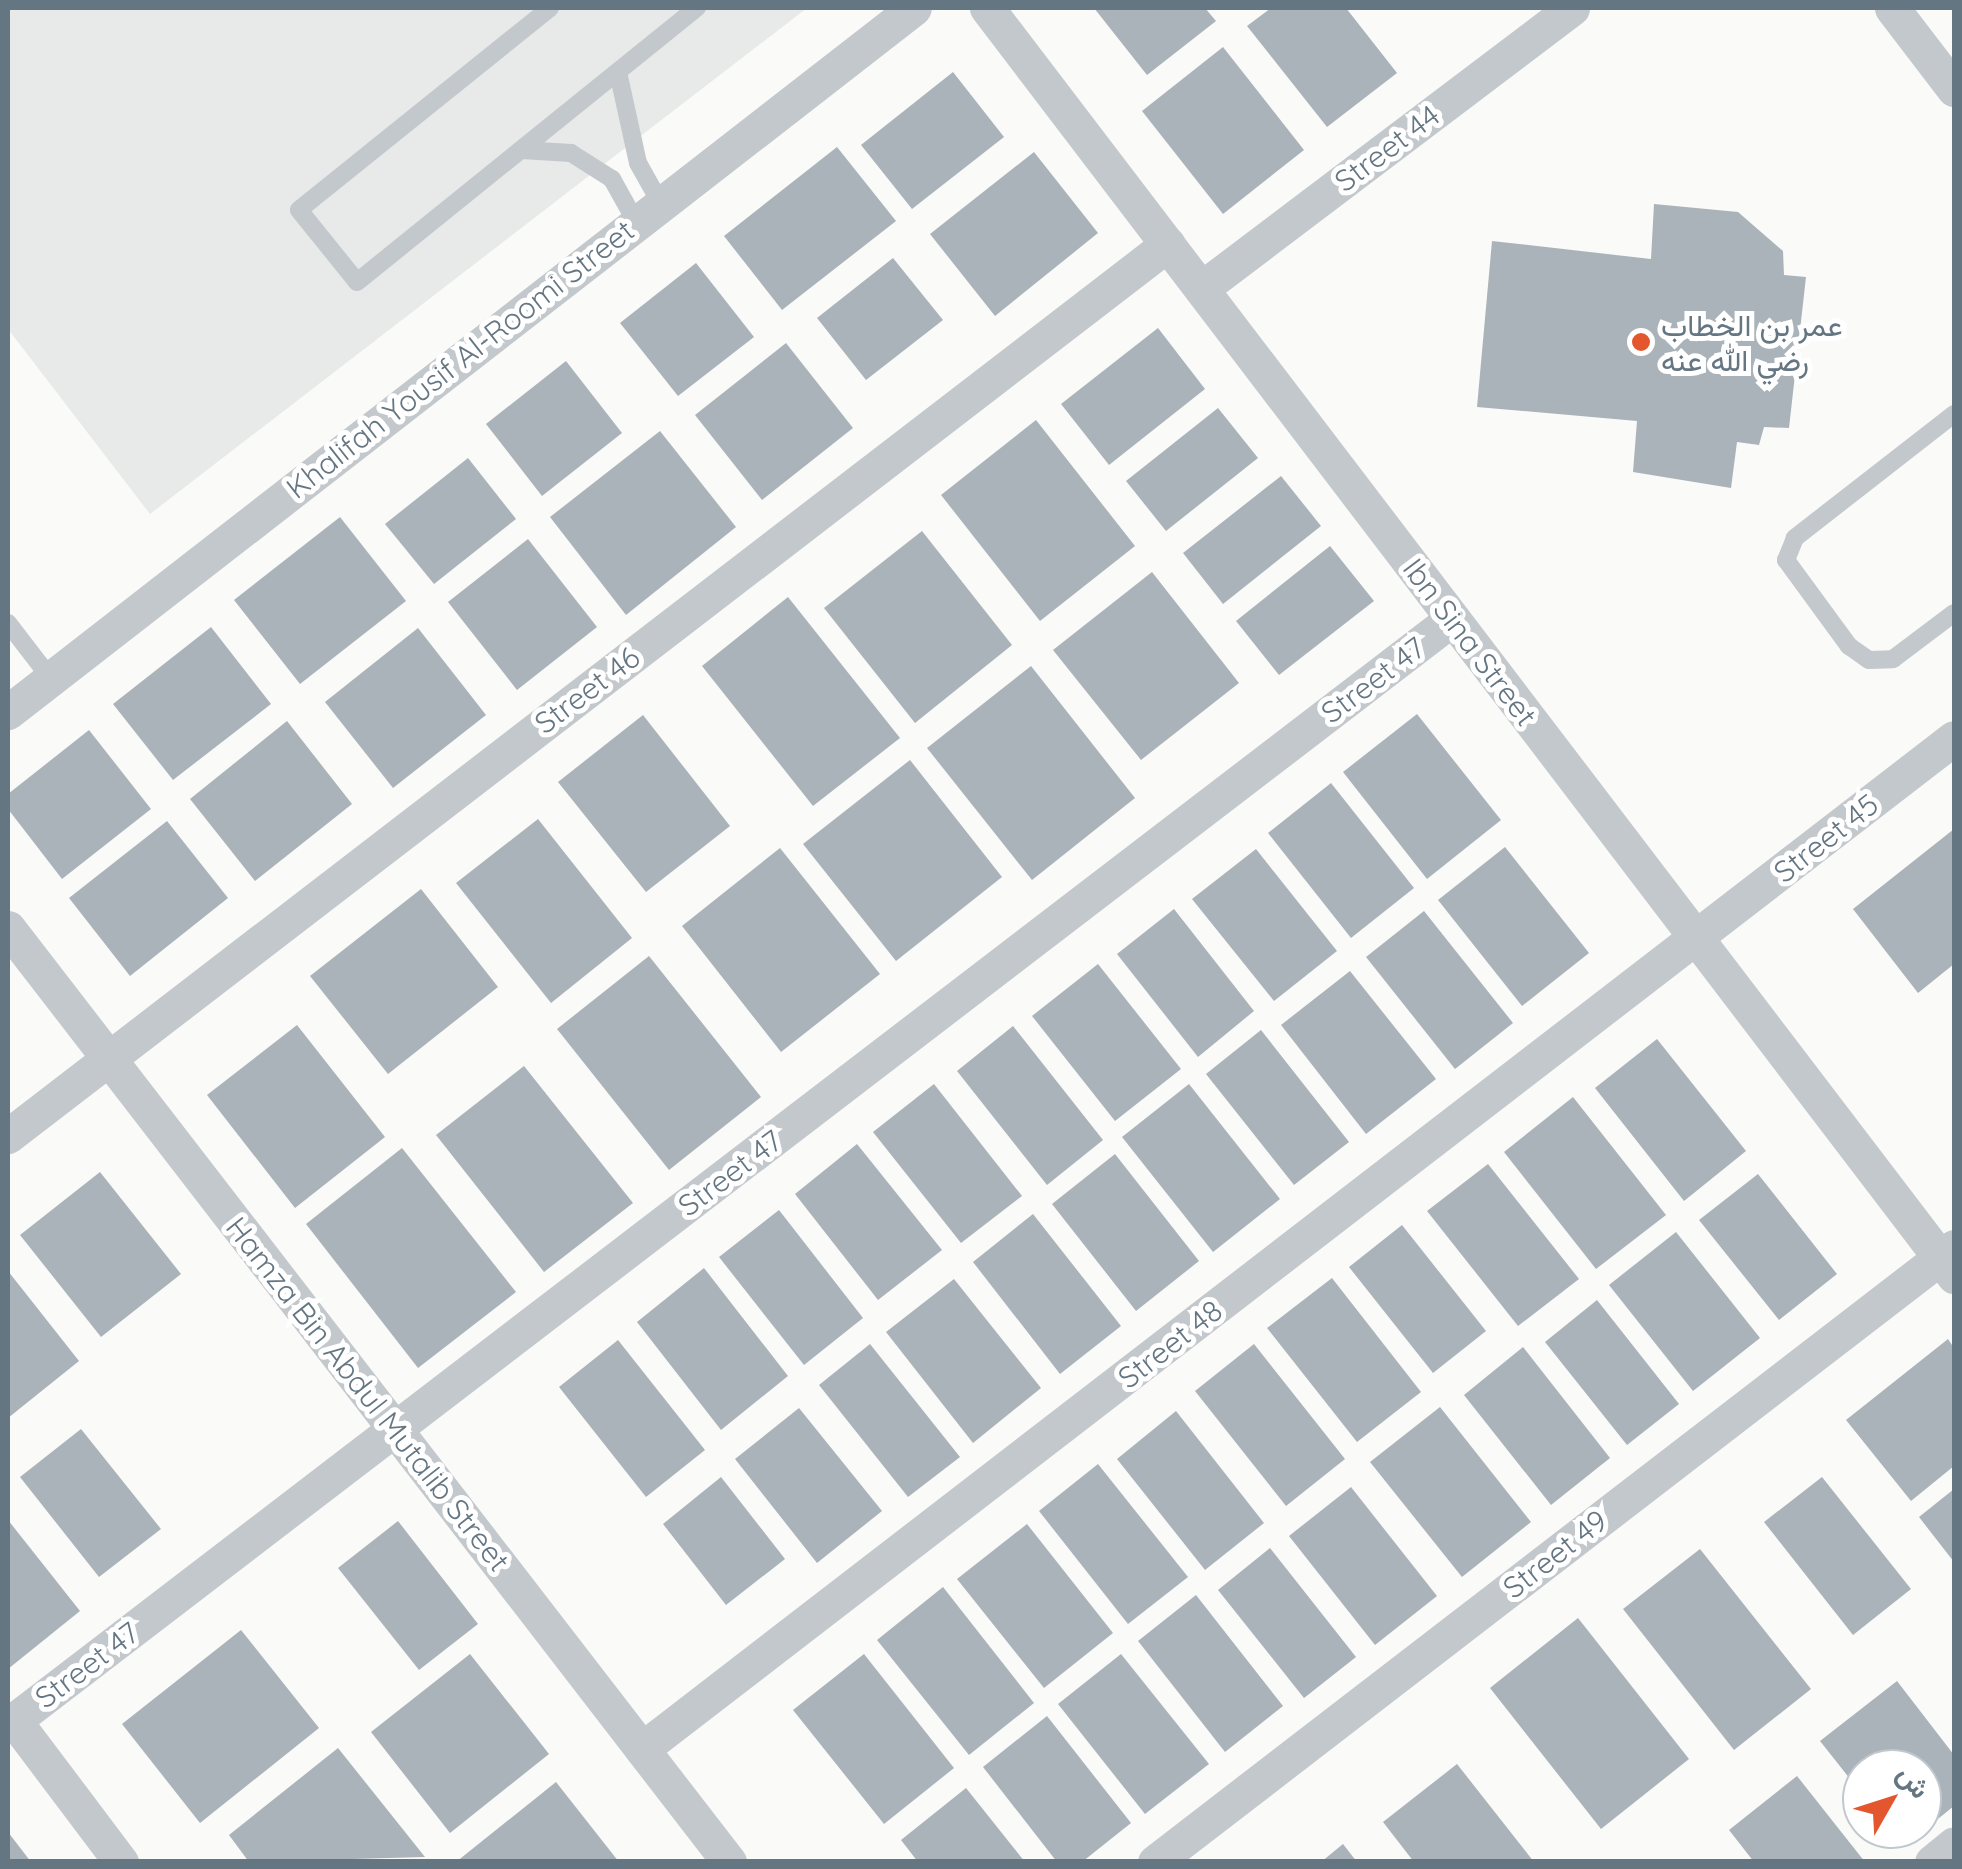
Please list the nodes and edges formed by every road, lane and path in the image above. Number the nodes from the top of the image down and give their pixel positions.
1 (550, 8) edge
2 (698, 8) edge
3 (914, 8) edge
4 (987, 8) edge
5 (1572, 8) edge
6 (1892, 8) edge
7 (618, 72) junction
8 (1954, 89) edge
9 (522, 150) junction
10 (649, 213) junction
11 (1168, 244) junction
12 (1202, 288) junction
13 (1954, 414) edge
14 (1954, 612) edge
15 (1452, 619) junction
16 (8, 623) edge
17 (51, 679) junction
18 (8, 712) edge
19 (1954, 738) edge
20 (8, 928) edge
21 (1698, 938) junction
22 (108, 1058) junction
23 (8, 1136) edge
24 (1950, 1260) edge
25 (395, 1429) junction
26 (11, 1723) edge
27 (642, 1749) junction
28 (1954, 1844) edge
29 (121, 1862) edge
30 (728, 1862) edge
31 (1155, 1862) edge
32 (1932, 1862) edge

1 - 9 lane
2 - 7 lane
3 - 10 street, Khalifah Yousif Al-Roomi Street
4 - 11 street, Ibn Sina Street
5 - 12 street, Street 44
6 - 8 street
7 - 9 lane
7 - 10 lane
9 - 10 lane
10 - 17 street, Khalifah Yousif Al-Roomi Street
11 - 12 street, Ibn Sina Street
11 - 22 street, Street 46
12 - 15 street, Ibn Sina Street
13 - 14 lane
15 - 21 street, Ibn Sina Street
15 - 25 street, Street 47
16 - 17 lane
17 - 18 street, Khalifah Yousif Al-Roomi Street
19 - 21 street, Street 45
20 - 22 street, Hamza Bin Abdul Mutalib Street
21 - 24 street, Ibn Sina Street
21 - 27 street, Street 48
22 - 23 street, Street 46
22 - 25 street, Hamza Bin Abdul Mutalib Street
24 - 31 street, Street 49
25 - 26 street, Street 47
25 - 27 street, Hamza Bin Abdul Mutalib Street
26 - 29 street
27 - 30 street, Hamza Bin Abdul Mutalib Street
28 - 32 street

